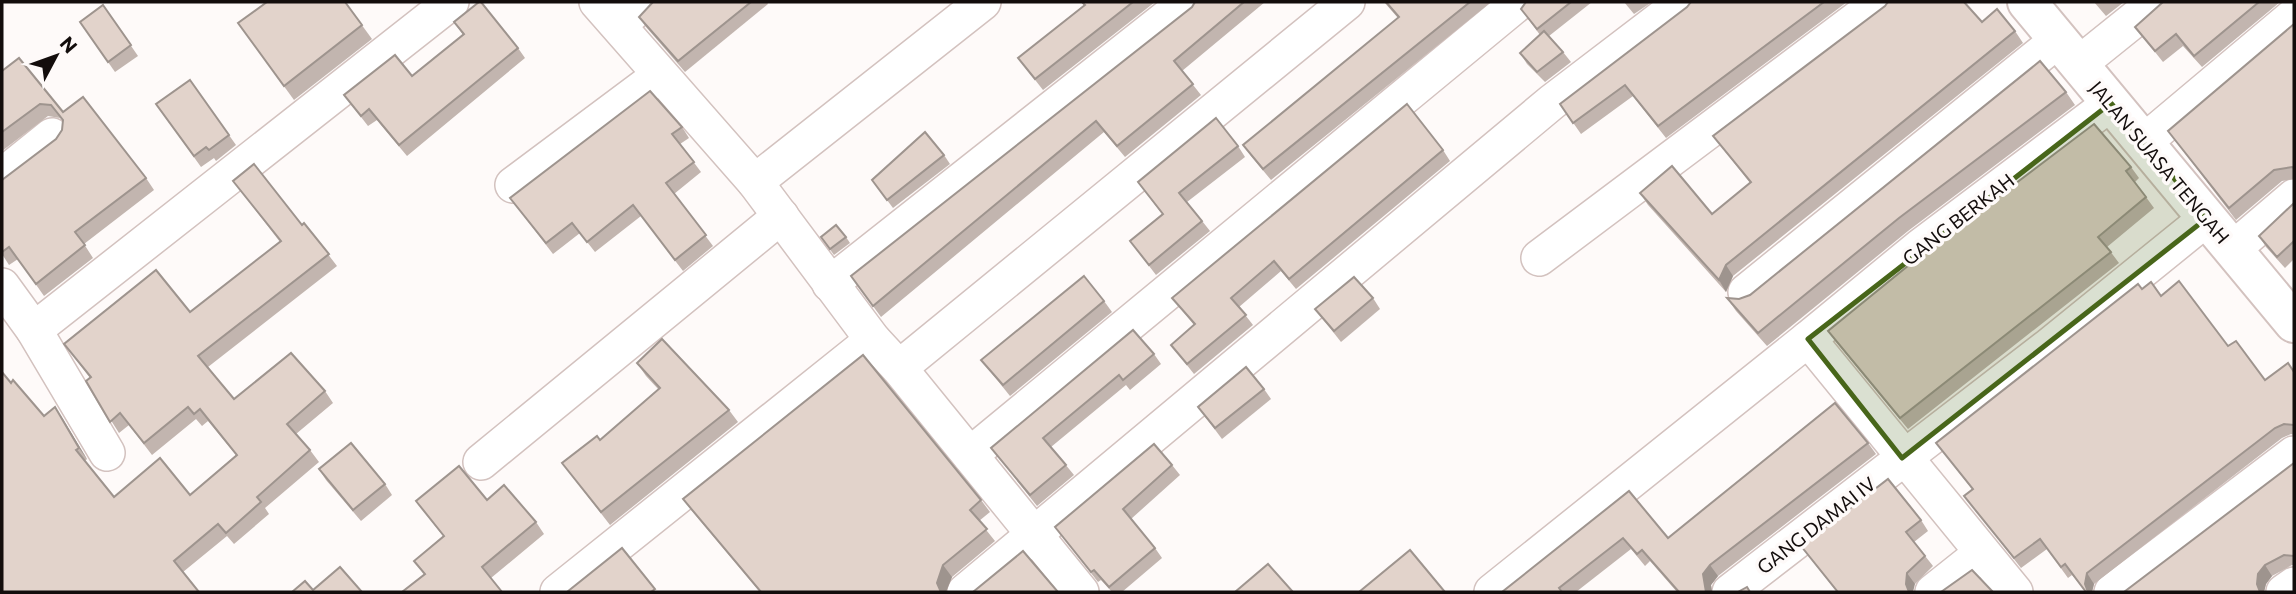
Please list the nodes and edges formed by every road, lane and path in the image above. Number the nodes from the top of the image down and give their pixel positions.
1 (452, 2) edge
2 (645, 2) edge
3 (983, 2) edge
4 (1187, 2) edge
5 (1347, 2) edge
6 (1519, 2) edge
7 (1683, 2) edge
8 (1880, 2) edge
9 (2027, 2) edge
10 (2156, 2) edge
11 (608, 13) edge
12 (2294, 16) edge
13 (2068, 52) junction
14 (659, 76) junction
15 (2111, 103) junction
16 (52, 136) dead end
17 (2144, 142) junction
18 (2, 176) edge
19 (755, 182) junction
20 (513, 185) dead end
21 (2294, 197) edge
22 (781, 216) junction
23 (2207, 218) junction
24 (2233, 249) junction
25 (1539, 258) dead end
26 (830, 284) junction
27 (2, 286) edge
28 (1746, 292) dead end
29 (2294, 323) edge
30 (34, 330) junction
31 (1808, 339) junction
32 (873, 340) junction
33 (899, 368) junction
34 (107, 453) dead end
35 (2294, 453) edge
36 (970, 455) junction
37 (1902, 458) junction
38 (481, 462) dead end
39 (1033, 533) junction
40 (1982, 553) junction
41 (2294, 585) edge
42 (558, 592) edge
43 (965, 592) edge
44 (1081, 592) edge
45 (1492, 592) edge
46 (1730, 592) edge
47 (1933, 592) edge
48 (2015, 592) edge
49 (2112, 592) edge
50 (2284, 592) edge

1 - 30 street
2 - 11 street
3 - 19 street
4 - 26 street
5 - 33 street
6 - 36 street
7 - 39 street
8 - 25 street
9 - 13 street, JALAN SUASA TENGAH
10 - 13 street
11 - 14 street
12 - 17 street
13 - 15 street, JALAN SUASA TENGAH
13 - 28 street
14 - 19 street
14 - 20 street
15 - 17 street, JALAN SUASA TENGAH
15 - 31 street, GANG BERKAH
16 - 18 street
17 - 23 street, JALAN SUASA TENGAH
19 - 22 street
21 - 24 street
22 - 26 street
22 - 38 street
23 - 24 street, JALAN SUASA TENGAH
23 - 37 street, GANG DAMAI IV
24 - 29 street, JALAN SUASA TENGAH
26 - 32 street
27 - 30 street
30 - 34 street
31 - 37 street
31 - 45 street, GANG BERKAH
32 - 33 street
32 - 42 street
33 - 36 street
35 - 49 street
36 - 39 street
37 - 40 street
37 - 46 street, GANG DAMAI IV
39 - 43 street
39 - 44 street
40 - 47 street
40 - 48 street
41 - 50 street

